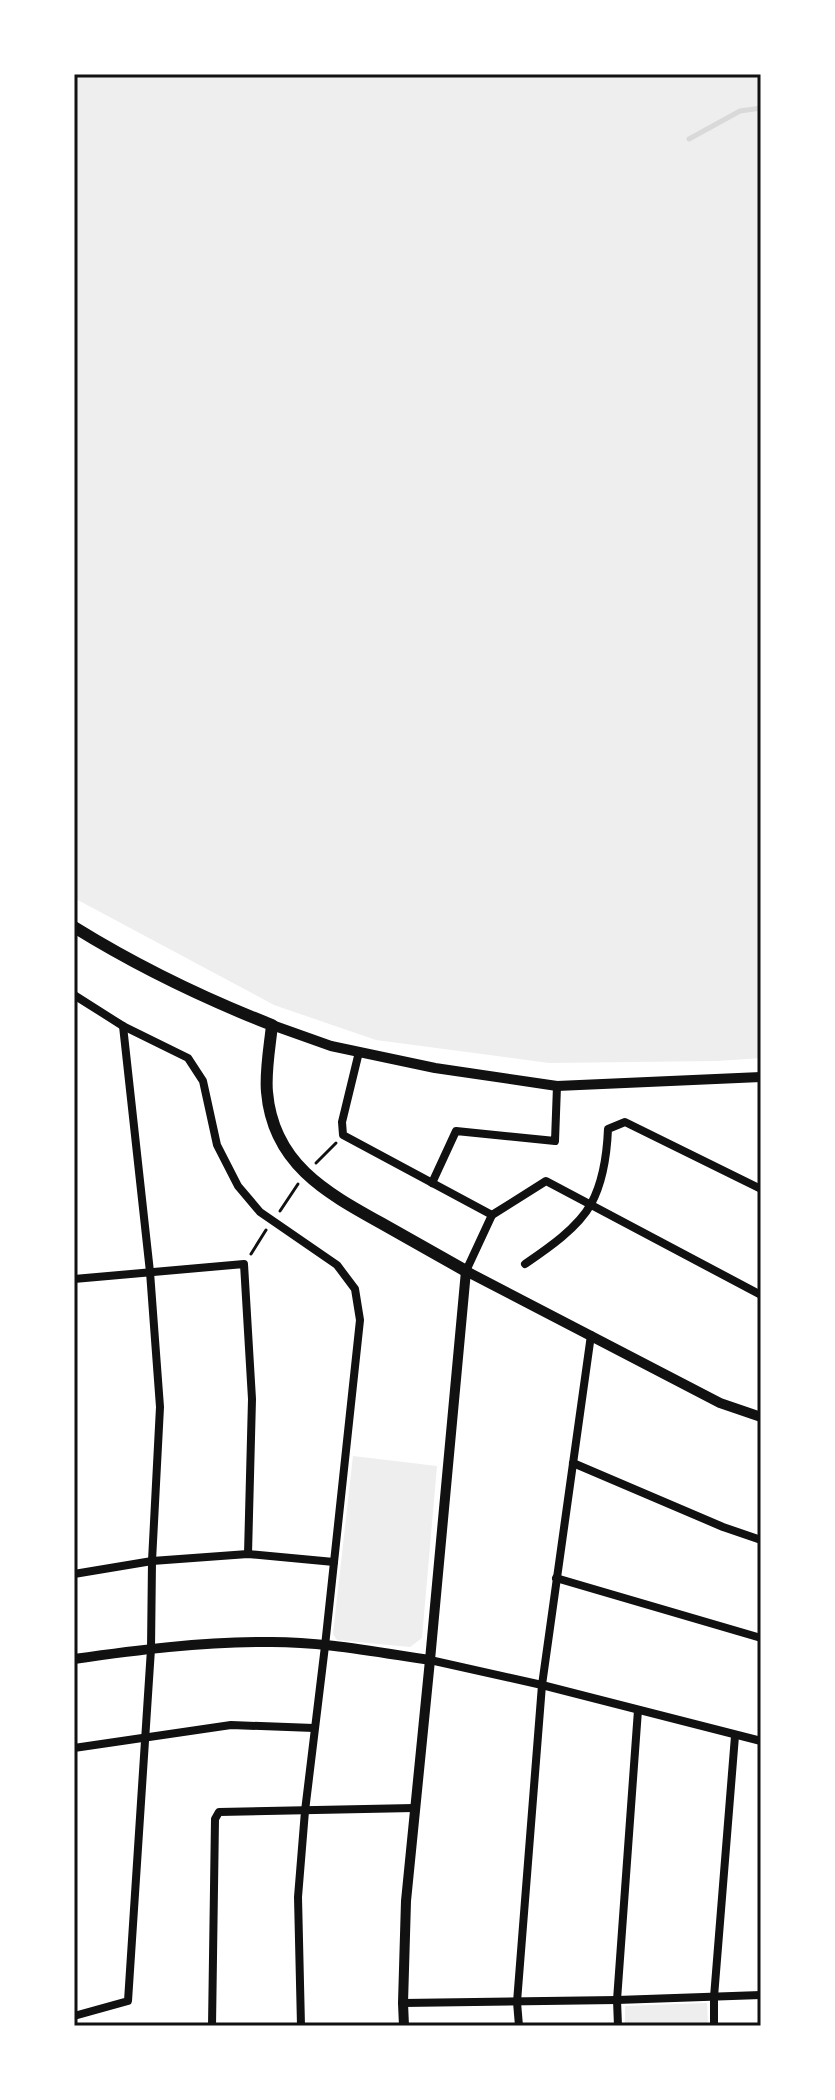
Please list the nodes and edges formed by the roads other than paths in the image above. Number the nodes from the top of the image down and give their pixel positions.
1 (74, 927) edge
2 (74, 995) edge
3 (272, 1025) junction
4 (123, 1026) junction
5 (359, 1052) junction
6 (761, 1077) edge
7 (557, 1086) junction
8 (432, 1183) junction
9 (761, 1189) edge
10 (591, 1204) junction
11 (492, 1215) junction
12 (525, 1264) dead end
13 (466, 1271) junction
14 (150, 1272) junction
15 (74, 1279) edge
16 (761, 1295) edge
17 (591, 1335) junction
18 (761, 1417) edge
19 (573, 1463) junction
20 (761, 1540) edge
21 (248, 1554) junction
22 (152, 1561) junction
23 (334, 1562) junction
24 (74, 1574) edge
25 (556, 1578) junction
26 (761, 1638) edge
27 (325, 1646) junction
28 (151, 1649) junction
29 (74, 1659) edge
30 (430, 1660) junction
31 (542, 1685) junction
32 (638, 1710) junction
33 (314, 1728) junction
34 (735, 1736) junction
35 (145, 1737) junction
36 (761, 1741) edge
37 (74, 1748) edge
38 (414, 1808) junction
39 (305, 1811) junction
40 (761, 1995) edge
41 (714, 1997) junction
42 (617, 2000) junction
43 (517, 2002) junction
44 (403, 2003) junction
45 (74, 2016) edge
46 (212, 2026) edge
47 (301, 2026) edge
48 (404, 2026) edge
49 (519, 2026) edge
50 (618, 2026) edge
51 (714, 2026) edge

1 - 3 main road
2 - 4 street
3 - 5 street
3 - 13 main road
4 - 14 street
4 - 23 street
5 - 7 street
5 - 8 street
6 - 7 street
7 - 8 street
8 - 11 street
9 - 10 street
10 - 11 street
10 - 12 street
10 - 16 street
11 - 13 street
13 - 17 street
13 - 30 street
14 - 15 street
14 - 21 street
14 - 22 street
17 - 18 street
17 - 19 street
19 - 20 street
19 - 25 street
21 - 22 street
21 - 23 street
22 - 24 street
22 - 28 street
23 - 27 street
25 - 26 street
25 - 31 street
27 - 28 street
27 - 30 street
27 - 33 street
28 - 29 street
28 - 35 street
30 - 31 street
30 - 38 street
31 - 32 street
31 - 43 street
32 - 34 street
32 - 42 street
33 - 35 street
33 - 39 street
34 - 36 street
34 - 41 street
35 - 37 street
35 - 45 street
38 - 39 street
38 - 44 street
39 - 46 street
39 - 47 street
40 - 41 street
41 - 42 street
41 - 51 street
42 - 43 street
42 - 50 street
43 - 44 street
43 - 49 street
44 - 48 street

